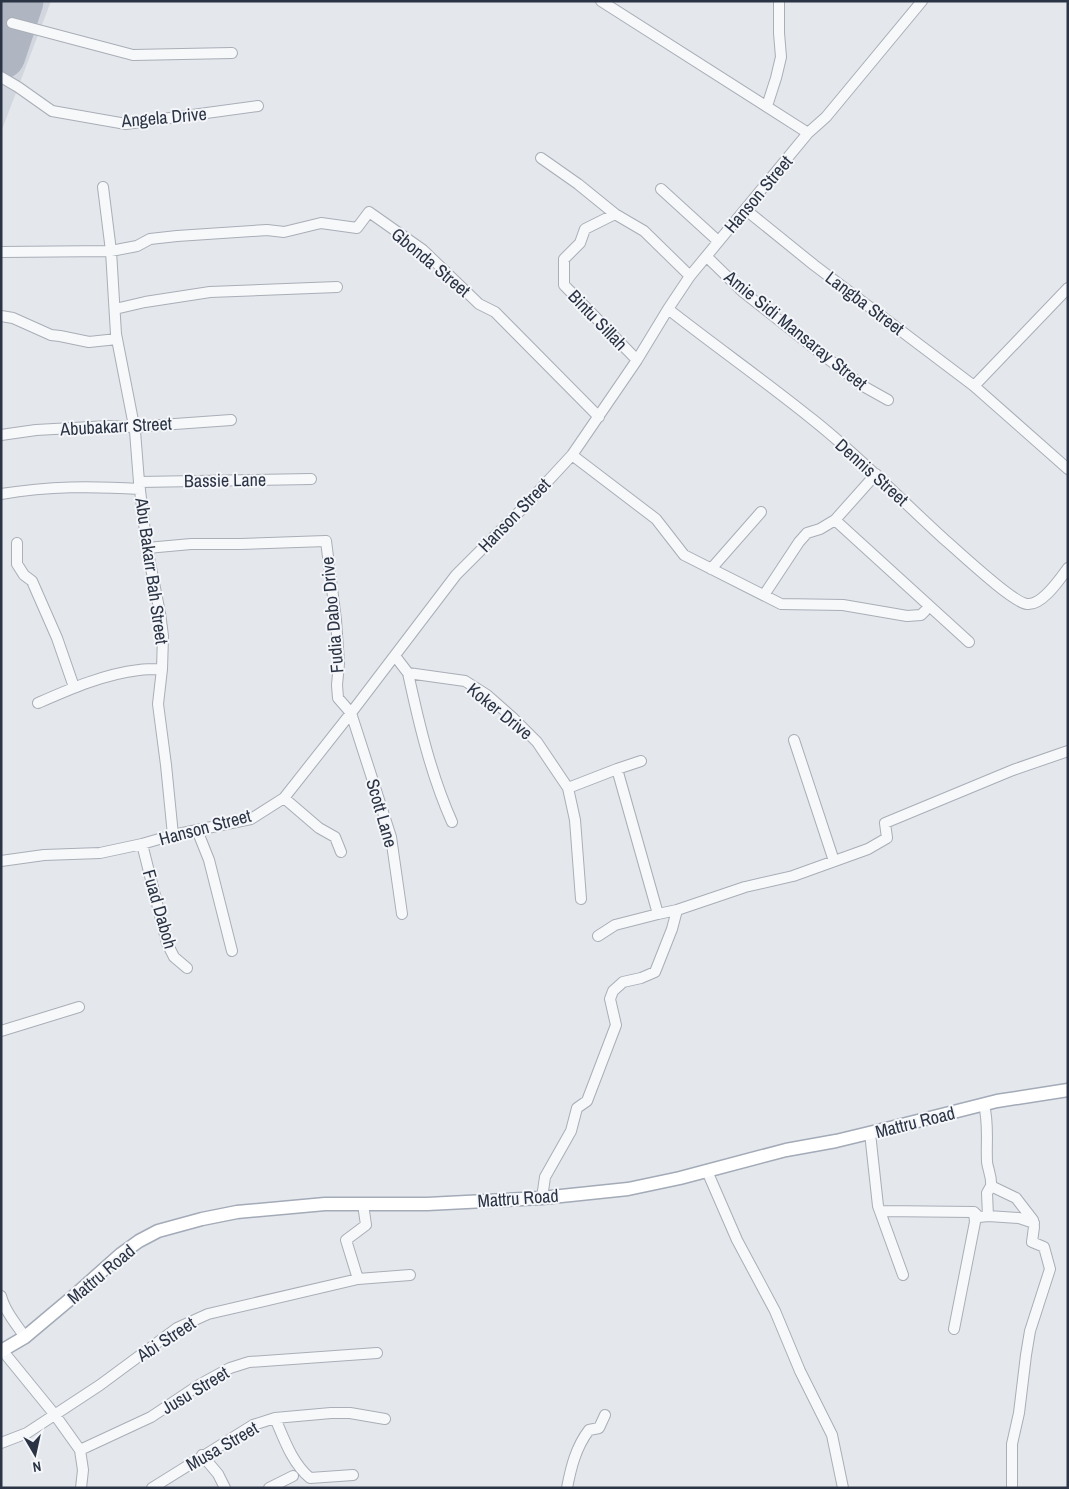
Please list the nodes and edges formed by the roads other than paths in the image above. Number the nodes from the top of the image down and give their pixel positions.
1 (601, 1) edge
2 (779, 1) edge
3 (922, 1) edge
4 (12, 23) dead end
5 (232, 53) dead end
6 (1, 77) edge
7 (258, 106) dead end
8 (767, 106) junction
9 (808, 133) junction
10 (540, 158) dead end
11 (104, 187) dead end
12 (661, 189) dead end
13 (746, 210) junction
14 (615, 214) junction
15 (718, 241) junction
16 (111, 251) junction
17 (1, 252) edge
18 (707, 257) junction
19 (690, 276) junction
20 (337, 287) dead end
21 (1065, 295) edge
22 (115, 309) junction
23 (668, 309) junction
24 (1, 316) edge
25 (117, 338) junction
26 (637, 360) junction
27 (974, 386) junction
28 (888, 400) dead end
29 (599, 416) junction
30 (231, 420) dead end
31 (133, 427) junction
32 (1, 435) edge
33 (572, 454) junction
34 (1068, 469) edge
35 (876, 474) junction
36 (311, 479) dead end
37 (139, 486) junction
38 (1, 494) edge
39 (761, 512) dead end
40 (835, 520) junction
41 (17, 543) dead end
42 (147, 548) junction
43 (1068, 568) edge
44 (711, 569) junction
45 (764, 596) junction
46 (925, 611) dead end
47 (969, 642) dead end
48 (395, 656) junction
49 (162, 670) junction
50 (408, 673) junction
51 (74, 687) junction
52 (38, 702) dead end
53 (351, 713) junction
54 (794, 740) dead end
55 (1068, 751) edge
56 (641, 761) dead end
57 (617, 769) junction
58 (568, 788) junction
59 (284, 798) junction
60 (452, 822) dead end
61 (197, 830) junction
62 (173, 834) junction
63 (142, 844) junction
64 (341, 852) dead end
65 (1, 862) edge
66 (834, 862) junction
67 (581, 899) dead end
68 (677, 910) junction
69 (402, 914) dead end
70 (658, 914) junction
71 (598, 936) dead end
72 (232, 951) dead end
73 (186, 968) dead end
74 (79, 1007) dead end
75 (1, 1031) edge
76 (1068, 1090) edge
77 (984, 1105) junction
78 (870, 1133) junction
79 (707, 1171) junction
80 (991, 1186) junction
81 (542, 1198) junction
82 (363, 1204) junction
83 (880, 1211) junction
84 (974, 1212) junction
85 (988, 1216) junction
86 (1034, 1223) junction
87 (410, 1275) dead end
88 (902, 1275) dead end
89 (358, 1279) junction
90 (1, 1296) edge
91 (954, 1329) dead end
92 (25, 1337) junction
93 (2, 1350) edge
94 (377, 1353) dead end
95 (55, 1414) junction
96 (604, 1415) dead end
97 (275, 1418) junction
98 (385, 1419) dead end
99 (1, 1443) edge
100 (80, 1450) junction
101 (202, 1455) junction
102 (353, 1475) dead end
103 (293, 1476) dead end
104 (81, 1488) edge
105 (152, 1488) edge
106 (225, 1488) edge
107 (269, 1488) edge
108 (567, 1488) edge
109 (843, 1488) edge
110 (1012, 1488) edge

1 - 8 street
2 - 8 street
3 - 9 street, Hanson Street
4 - 5 street
6 - 7 street, Angela Drive
8 - 9 street
9 - 13 street, Hanson Street
10 - 14 street
11 - 16 street, Abu Bakarr Bah Street
12 - 15 street
13 - 15 street, Hanson Street
13 - 27 street, Langba Street
14 - 19 street
14 - 26 street, Bintu Sillah
15 - 18 street, Hanson Street
16 - 17 street
16 - 22 street, Abu Bakarr Bah Street
16 - 29 street, Gbonda Street
18 - 19 street, Hanson Street
18 - 28 street, Amie Sidi Mansaray Street
19 - 23 street, Hanson Street
20 - 22 street
21 - 27 street
22 - 25 street, Abu Bakarr Bah Street
23 - 26 street, Hanson Street
23 - 35 street, Dennis Street
24 - 25 street
25 - 31 street, Abu Bakarr Bah Street
26 - 29 street, Hanson Street
27 - 34 street, Langba Street
29 - 33 street, Hanson Street
30 - 31 street, Abubakarr Street
31 - 32 street, Abubakarr Street
31 - 37 street, Abu Bakarr Bah Street
33 - 44 street
33 - 48 street, Hanson Street
35 - 40 street
35 - 43 street, Dennis Street
36 - 37 street, Bassie Lane
37 - 38 street, Bassie Lane
37 - 42 street, Abu Bakarr Bah Street
39 - 44 street
40 - 45 street
40 - 47 street
41 - 51 street
42 - 49 street, Abu Bakarr Bah Street
42 - 53 street, Fudia Dabo Drive
44 - 45 street
45 - 46 street
48 - 50 street
48 - 53 street, Hanson Street
49 - 51 street
49 - 62 street, Abu Bakarr Bah Street
50 - 58 street, Koker Drive
50 - 60 street
51 - 52 street
53 - 59 street, Hanson Street
53 - 69 street, Scott Lane
54 - 66 street
55 - 66 street
56 - 57 street
57 - 58 street
57 - 70 street
58 - 67 street, Koker Drive
59 - 61 street, Hanson Street
59 - 64 street
61 - 62 street, Hanson Street
61 - 72 street
62 - 63 street, Hanson Street
63 - 65 street, Hanson Street
63 - 73 street, Fuad Daboh
66 - 68 street
68 - 70 street
68 - 81 street
70 - 71 street
74 - 75 street
76 - 77 main road, Mattru Road
77 - 78 main road, Mattru Road
77 - 80 street
78 - 79 main road, Mattru Road
78 - 83 street
79 - 81 main road, Mattru Road
79 - 109 street
80 - 85 street
80 - 86 street
81 - 82 main road, Mattru Road
82 - 89 street
82 - 92 main road, Mattru Road
83 - 84 street
83 - 88 street
84 - 85 street
84 - 91 street
85 - 86 street
86 - 110 street
87 - 89 street, Abi Street
89 - 95 street, Abi Street
90 - 92 street
92 - 93 main road, Mattru Road
93 - 95 street
94 - 100 street, Jusu Street
95 - 99 street, Abi Street
95 - 100 street
96 - 108 street
97 - 98 street, Musa Street
97 - 101 street, Musa Street
97 - 102 street
100 - 104 street
101 - 105 street, Musa Street
101 - 106 street
103 - 107 street

